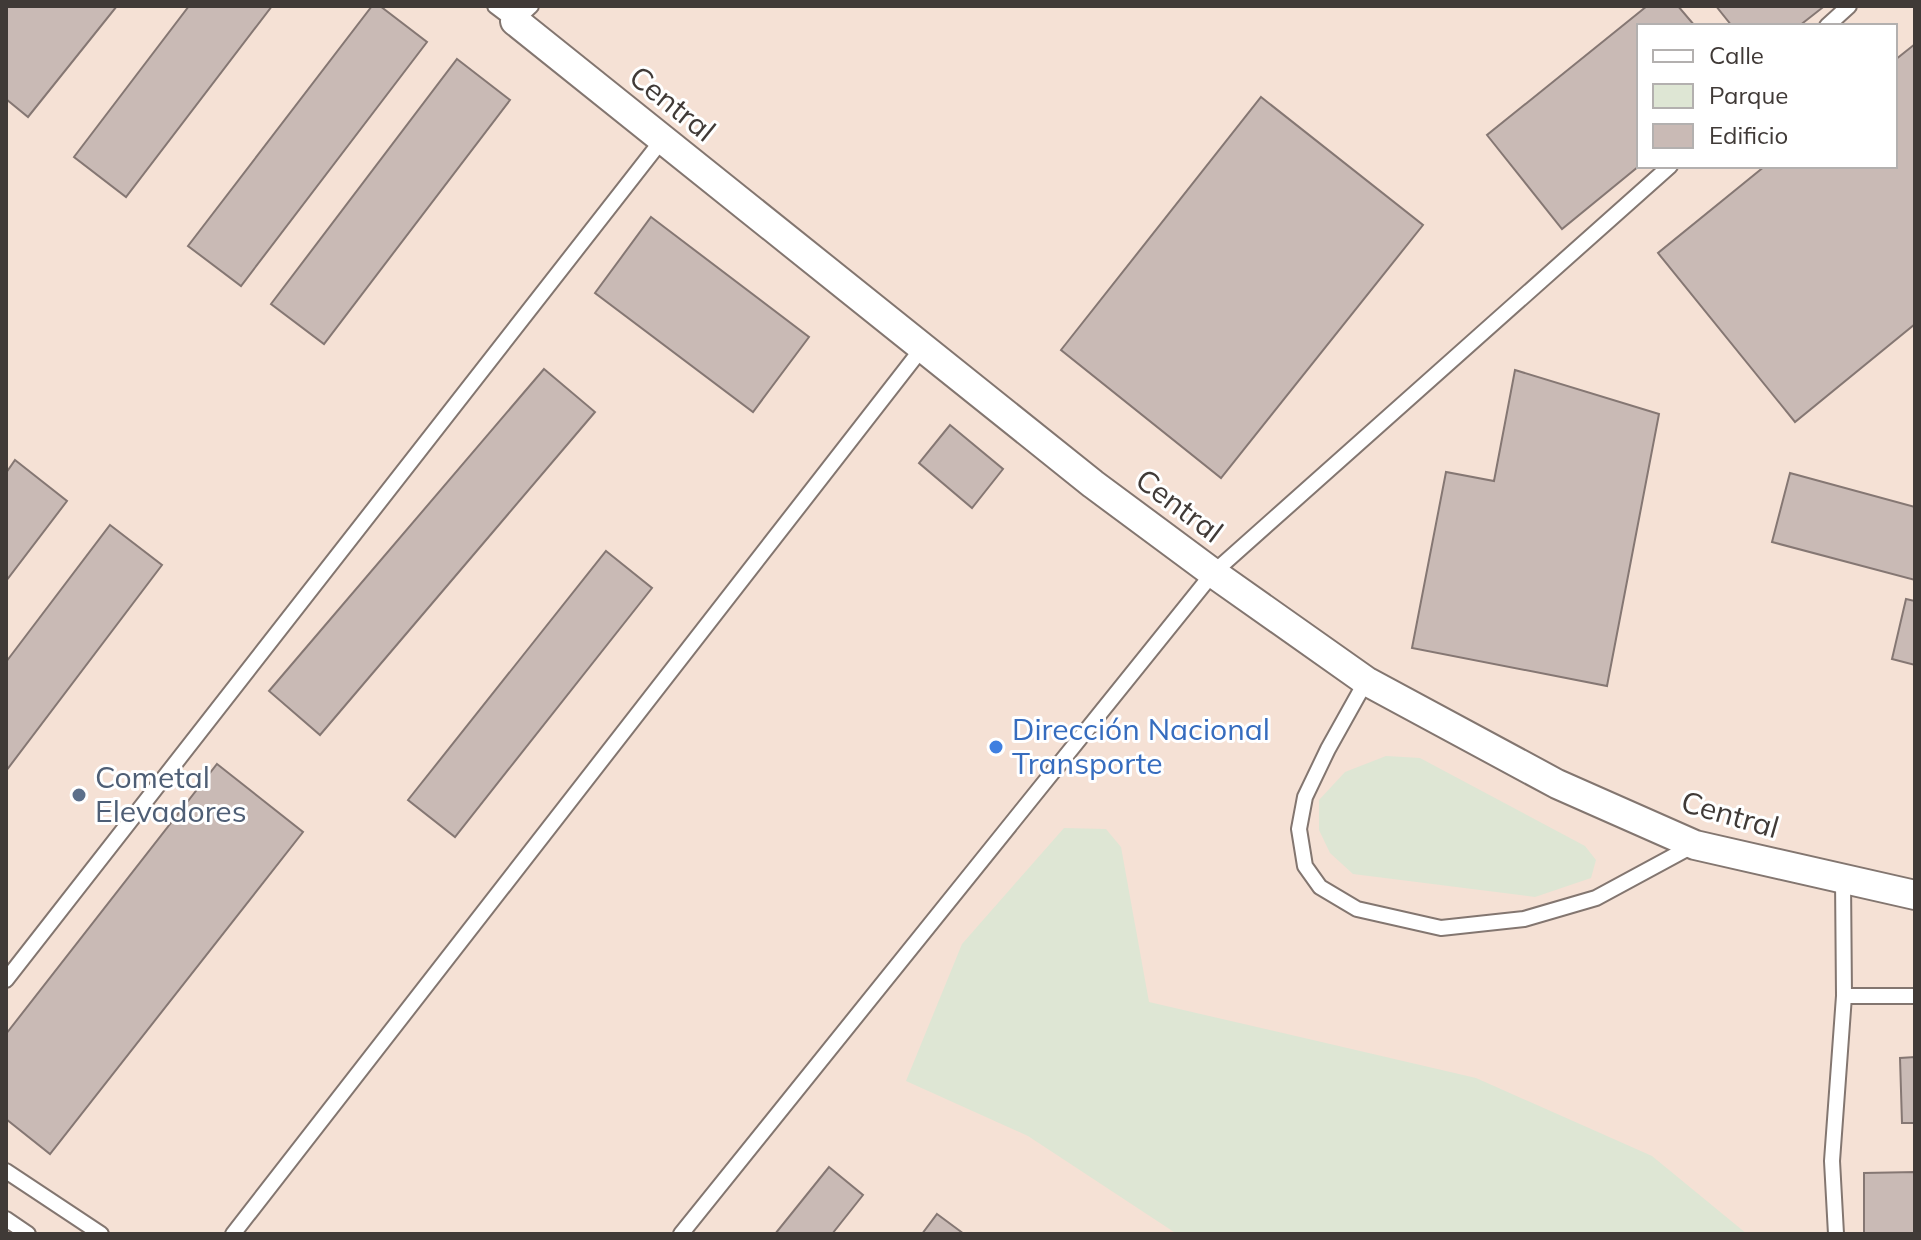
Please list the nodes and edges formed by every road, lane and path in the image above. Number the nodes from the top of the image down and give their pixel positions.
1 (1849, 6) edge
2 (514, 11) edge
3 (1829, 24) edge
4 (662, 140) junction
5 (1668, 168) edge
6 (923, 347) junction
7 (1213, 573) junction
8 (1366, 681) junction
9 (1695, 845) junction
10 (1843, 879) junction
11 (1915, 895) edge
12 (6, 980) edge
13 (1844, 996) junction
14 (1915, 996) edge
15 (6, 1171) edge
16 (6, 1219) edge
17 (28, 1234) edge
18 (101, 1234) edge
19 (233, 1234) edge
20 (681, 1234) edge
21 (1836, 1234) edge

1 - 3 lane
2 - 4 street, Central
4 - 6 street, Central
4 - 12 lane
5 - 7 lane
6 - 7 street, Central
6 - 19 lane
7 - 8 street, Central
7 - 20 lane
8 - 9 street, Central
8 - 9 lane
9 - 10 street, Central
10 - 11 street, Central
10 - 13 lane
13 - 14 lane
13 - 21 lane
15 - 18 lane
16 - 17 lane

